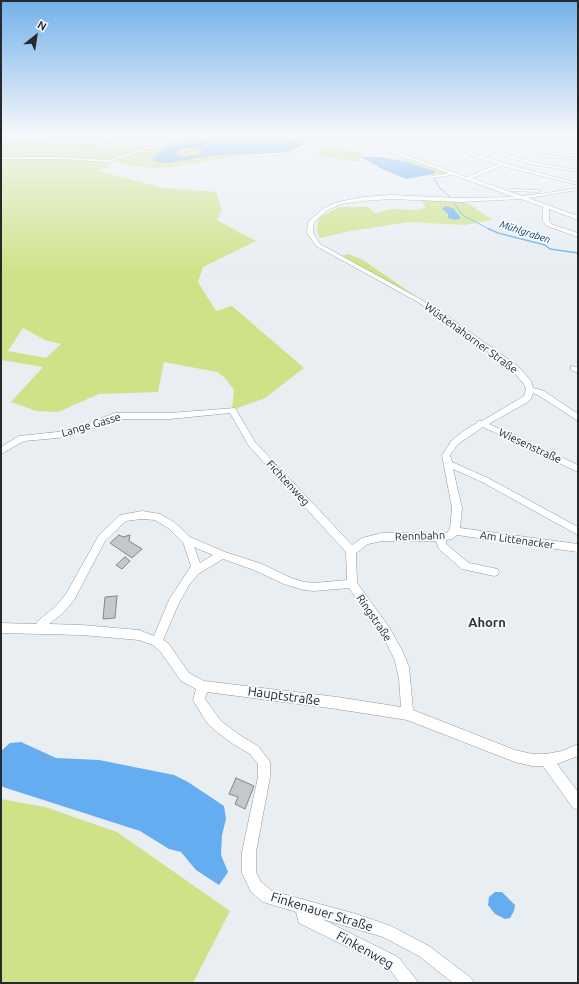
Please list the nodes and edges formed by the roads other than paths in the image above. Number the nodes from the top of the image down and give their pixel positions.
1 (476, 181) edge
2 (566, 181) edge
3 (578, 184) edge
4 (578, 188) edge
5 (497, 189) junction
6 (538, 191) dead end
7 (523, 198) junction
8 (546, 208) junction
9 (578, 211) edge
10 (568, 215) junction
11 (578, 218) edge
12 (578, 235) edge
13 (530, 389) junction
14 (232, 410) joint
15 (578, 418) edge
16 (481, 423) junction
17 (1, 451) edge
18 (447, 463) junction
19 (578, 469) edge
20 (455, 531) junction
21 (578, 531) edge
22 (440, 537) junction
23 (187, 540) junction
24 (578, 548) edge
25 (351, 550) junction
26 (222, 555) junction
27 (194, 571) junction
28 (494, 572) dead end
29 (352, 584) junction
30 (1, 628) edge
31 (39, 629) junction
32 (157, 642) junction
33 (203, 686) junction
34 (407, 714) junction
35 (578, 750) edge
36 (546, 760) junction
37 (578, 803) edge
38 (302, 906) junction
39 (410, 983) edge
40 (466, 983) edge

1 - 5 street
2 - 3 street
4 - 7 street
5 - 6 street
5 - 7 street
7 - 8 street
7 - 13 street, Wüstenahorner Straße
8 - 10 street
8 - 12 street
9 - 10 street
10 - 11 street
13 - 15 street
13 - 16 street
14 - 17 street, Lange Gasse
14 - 25 street, Fichtenweg
16 - 18 street
16 - 19 street, Wiesenstraße
18 - 20 street, Rennbahn
18 - 21 street
20 - 22 street, Rennbahn
20 - 24 street, Am Littenacker
22 - 25 street, Rennbahn
22 - 28 street
23 - 26 street, Ringstraße
23 - 27 street, Ringstraße
23 - 31 street, Ringstraße
25 - 29 street
26 - 27 street
26 - 29 street, Ringstraße
27 - 32 street
29 - 34 street, Ringstraße
30 - 31 street, Hauptstraße
31 - 32 street, Hauptstraße
32 - 33 street, Hauptstraße
33 - 34 street, Hauptstraße
33 - 38 street, Finkenauer Straße
34 - 36 street, Hauptstraße
35 - 36 street, Hauptstraße
36 - 37 street
38 - 39 street, Finkenweg
38 - 40 street, Finkenauer Straße

